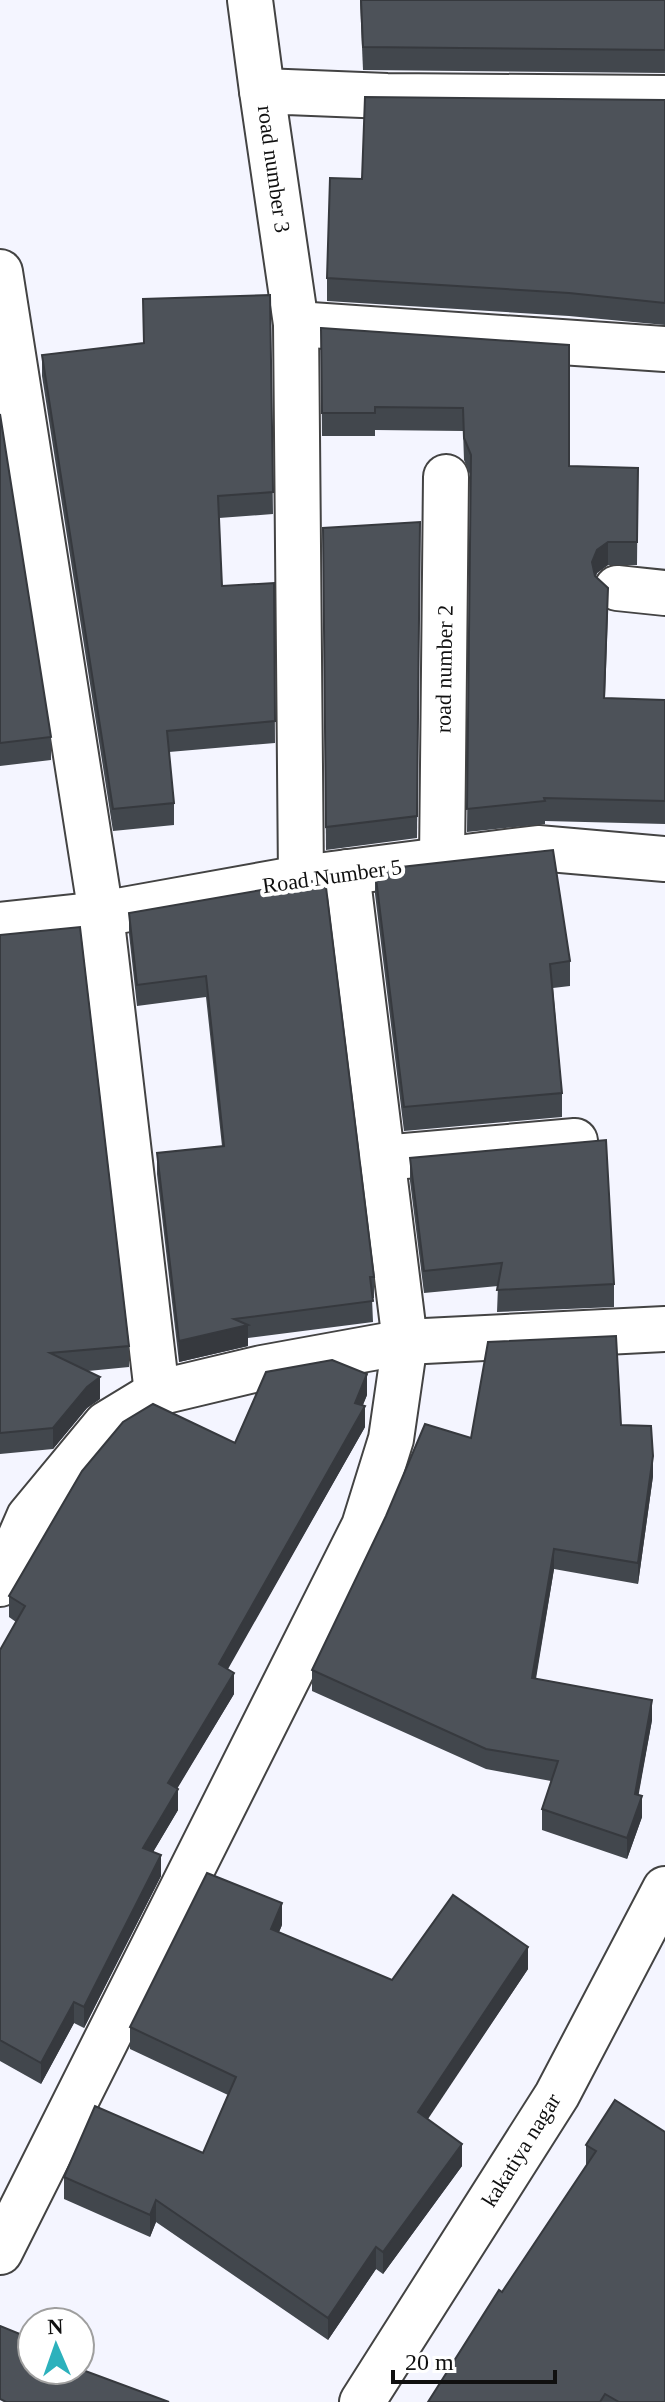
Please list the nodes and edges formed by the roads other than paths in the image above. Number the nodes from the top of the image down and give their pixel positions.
1 (250, 0) edge
2 (262, 91) junction
3 (665, 98) edge
4 (0, 272) edge
5 (296, 324) junction
6 (665, 349) edge
7 (446, 477) dead end
8 (617, 588) dead end
9 (665, 593) edge
10 (665, 859) edge
11 (442, 861) junction
12 (347, 872) junction
13 (301, 878) junction
14 (101, 914) junction
15 (0, 925) edge
16 (575, 1141) edge
17 (382, 1158) junction
18 (665, 1329) edge
19 (405, 1342) junction
20 (157, 1393) junction
21 (0, 1584) edge
22 (665, 1889) edge
23 (0, 2252) edge
24 (362, 2402) edge

1 - 2 street
2 - 3 street, road number 3
2 - 5 street, road number 3
4 - 14 street
5 - 6 street
5 - 13 street, road number 3
7 - 11 street, road number 2
8 - 9 street
10 - 11 street, Road Number 5
11 - 12 street, Road Number 5
12 - 13 street, Road Number 5
12 - 17 street
13 - 14 street, Road Number 5
14 - 15 street, Road Number 5
14 - 20 street
16 - 17 street
17 - 19 street
18 - 19 street
19 - 20 street
19 - 23 street
20 - 21 street
22 - 24 street, kakatiya nagar

